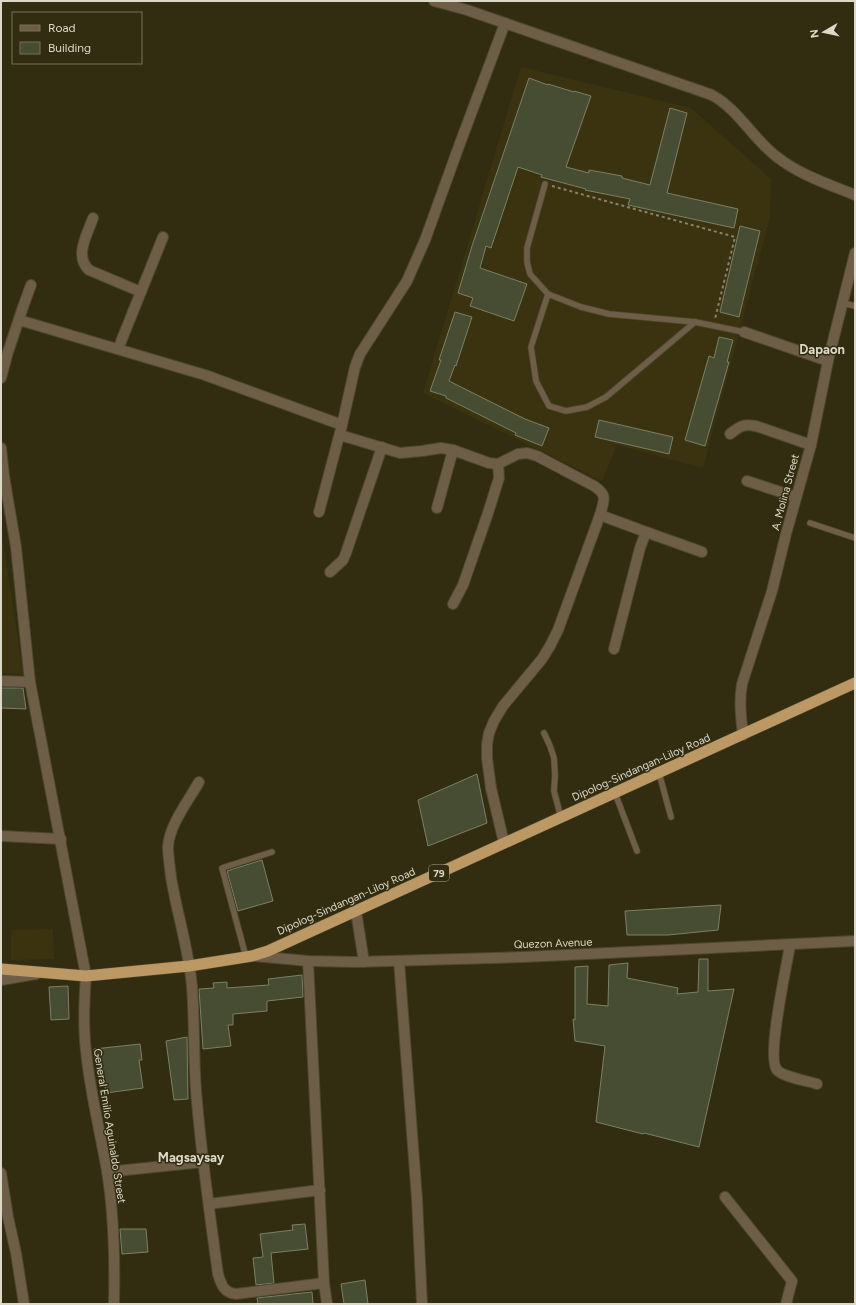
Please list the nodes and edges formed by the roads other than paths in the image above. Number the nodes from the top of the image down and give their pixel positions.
1 (434, 1) edge
2 (505, 23) junction
3 (545, 184) road end
4 (855, 195) edge
5 (93, 218) dead end
6 (163, 237) dead end
7 (855, 253) edge
8 (31, 285) dead end
9 (141, 292) junction
10 (548, 294) junction
11 (843, 303) junction
12 (855, 306) edge
13 (19, 320) junction
14 (695, 322) junction
15 (744, 332) joint
16 (118, 349) junction
17 (828, 361) junction
18 (1, 378) edge
19 (341, 430) junction
20 (730, 434) dead end
21 (811, 444) junction
22 (382, 447) junction
23 (1, 448) edge
24 (454, 450) junction
25 (498, 464) junction
26 (747, 481) dead end
27 (796, 497) junction
28 (437, 508) dead end
29 (319, 512) dead end
30 (600, 515) junction
31 (810, 523) dead end
32 (646, 532) junction
33 (855, 538) edge
34 (702, 552) dead end
35 (330, 572) dead end
36 (453, 604) dead end
37 (614, 649) dead end
38 (1, 681) edge
39 (30, 682) junction
40 (855, 683) edge
41 (544, 733) dead end
42 (743, 735) junction
43 (659, 773) junction
44 (199, 782) dead end
45 (615, 793) junction
46 (671, 817) dead end
47 (561, 818) junction
48 (1, 836) edge
49 (61, 839) junction
50 (504, 843) junction
51 (637, 851) dead end
52 (272, 852) dead end
53 (356, 911) junction
54 (855, 941) edge
55 (790, 945) junction
56 (249, 957) junction
57 (308, 961) junction
58 (399, 961) junction
59 (364, 962) junction
60 (189, 966) junction
61 (1, 969) edge
62 (44, 973) junction
63 (86, 976) junction
64 (1, 980) edge
65 (818, 1084) dead end
66 (203, 1162) junction
67 (107, 1172) junction
68 (1, 1173) edge
69 (320, 1190) junction
70 (725, 1197) dead end
71 (208, 1204) junction
72 (324, 1283) junction
73 (24, 1304) edge
74 (114, 1304) edge
75 (327, 1304) edge
76 (422, 1304) edge
77 (786, 1304) edge

1 - 2 street
2 - 4 street
2 - 19 street
3 - 10 lane
5 - 9 street
6 - 9 street
7 - 11 street, A. Molina Street
8 - 13 street
9 - 16 street
10 - 14 lane
10 - 14 lane
11 - 12 lane
11 - 17 street, A. Molina Street
13 - 16 street
13 - 18 street
14 - 15 lane
15 - 17 street
16 - 19 street
17 - 21 street, A. Molina Street
19 - 22 street
19 - 29 street
20 - 21 street
21 - 27 street, A. Molina Street
22 - 24 street
22 - 35 street
23 - 39 street, General Emilio Aguinaldo Street
24 - 25 street
24 - 28 street
25 - 30 street
25 - 36 street
26 - 27 street
27 - 42 street, A. Molina Street
30 - 32 street
30 - 50 street
31 - 33 lane
32 - 34 street
32 - 37 street
38 - 39 street
39 - 49 street, General Emilio Aguinaldo Street
40 - 42 highway, Dipolog-Sindangan-Liloy Road / 79
41 - 47 lane
42 - 43 highway, Dipolog-Sindangan-Liloy Road / 79
43 - 45 highway, Dipolog-Sindangan-Liloy Road / 79
43 - 46 lane
44 - 60 street
45 - 47 highway, Dipolog-Sindangan-Liloy Road / 79
45 - 51 lane
47 - 50 highway, Dipolog-Sindangan-Liloy Road / 79
48 - 49 street
49 - 63 street, General Emilio Aguinaldo Street
50 - 53 highway, Dipolog-Sindangan-Liloy Road / 79
52 - 56 lane
53 - 56 highway, Dipolog-Sindangan-Liloy Road / 79
53 - 59 street
54 - 55 street, Quezon Avenue
55 - 58 street, Quezon Avenue
55 - 65 street
56 - 57 street, Quezon Avenue
56 - 60 highway, Dipolog-Sindangan-Liloy Road / 79
57 - 59 street, Quezon Avenue
57 - 69 street
58 - 59 street, Quezon Avenue
58 - 76 street
60 - 63 highway, Dipolog-Sindangan-Liloy Road / 79
60 - 66 street
61 - 62 highway, Dipolog-Sindangan-Liloy Road / 79
62 - 63 highway, Dipolog-Sindangan-Liloy Road / 79
62 - 64 street
63 - 67 street, General Emilio Aguinaldo Street
66 - 67 street
66 - 71 street
67 - 74 street, General Emilio Aguinaldo Street
68 - 73 street
69 - 71 street
69 - 72 street
70 - 77 street
71 - 72 street
72 - 75 street

